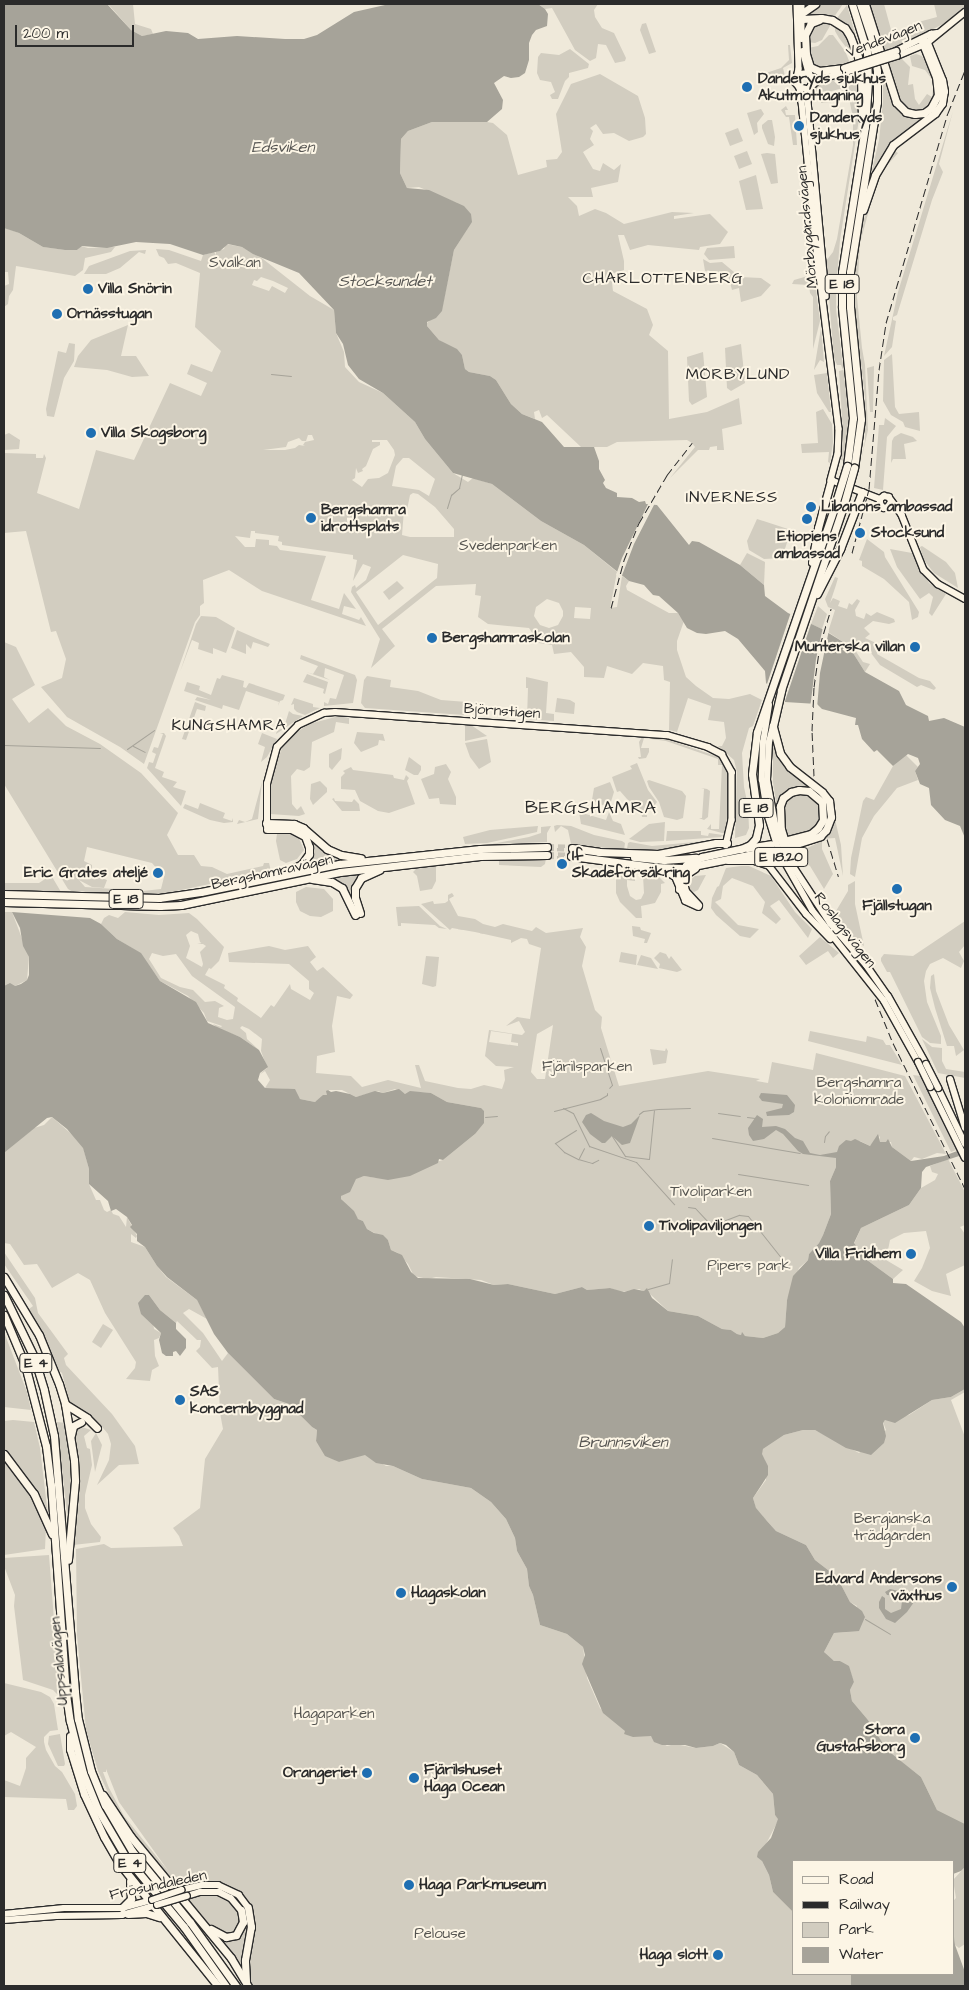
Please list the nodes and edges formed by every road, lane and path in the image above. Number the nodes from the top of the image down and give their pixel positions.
1 (797, 4) edge
2 (802, 4) edge
3 (816, 4) edge
4 (852, 4) edge
5 (860, 4) edge
6 (865, 4) edge
7 (965, 12) edge
8 (801, 16) junction
9 (826, 19) junction
10 (924, 42) junction
11 (845, 70) junction
12 (810, 73) junction
13 (799, 74) junction
14 (812, 86) junction
15 (800, 88) junction
16 (861, 154) junction
17 (856, 229) junction
18 (825, 306) junction
19 (851, 468) junction
20 (831, 480) junction
21 (862, 492) junction
22 (839, 506) junction
23 (807, 586) junction
24 (818, 590) junction
25 (965, 598) edge
26 (766, 725) junction
27 (266, 826) junction
28 (726, 844) joint
29 (741, 849) junction
30 (599, 852) junction
31 (702, 857) junction
32 (377, 859) junction
33 (719, 861) junction
34 (393, 865) junction
35 (697, 866) junction
36 (792, 866) junction
37 (654, 867) junction
38 (683, 868) junction
39 (276, 876) junction
40 (292, 881) junction
41 (679, 889) junction
42 (4, 894) edge
43 (4, 902) edge
44 (859, 967) junction
45 (950, 1079) dead end
46 (934, 1087) junction
47 (965, 1128) edge
48 (962, 1142) edge
49 (965, 1158) edge
50 (4, 1277) edge
51 (4, 1295) edge
52 (4, 1315) edge
53 (64, 1404) junction
54 (81, 1422) dead end
55 (96, 1428) dead end
56 (70, 1438) junction
57 (4, 1454) edge
58 (55, 1542) junction
59 (66, 1573) junction
60 (70, 1721) junction
61 (97, 1787) junction
62 (129, 1879) junction
63 (152, 1903) junction
64 (122, 1908) junction
65 (245, 1909) junction
66 (4, 1914) edge
67 (128, 1914) junction
68 (161, 1917) junction
69 (198, 1917) junction
70 (4, 1920) edge
71 (247, 1985) edge
72 (218, 1986) edge
73 (226, 1986) edge
74 (236, 1986) edge

1 - 8 street
2 - 8 street
3 - 8 highway
4 - 16 highway, E 18
5 - 17 highway, E 18
6 - 10 highway
7 - 10 street, Vendevägen
8 - 9 highway
8 - 12 street
8 - 13 street
9 - 11 highway
9 - 16 highway
10 - 11 street, Vendevägen, bridge
10 - 17 highway
11 - 12 street, Vendevägen
11 - 14 street, Vendevägen
12 - 13 street
12 - 14 street
13 - 15 street
14 - 15 street
14 - 18 street, Mörbygårdsvägen
15 - 18 street, Mörbygårdsvägen
16 - 19 highway, E 18
17 - 19 highway, E 18
18 - 20 street, Mörbygårdsvägen
19 - 22 highway, E 18, bridge
20 - 21 street
20 - 23 highway
21 - 24 highway
21 - 25 street
22 - 23 highway, E 18
22 - 24 highway, E 18
23 - 26 highway, E 18
24 - 26 highway, E 18
26 - 29 highway, E 18
26 - 36 main road, Roslagsvägen / E 18.20
26 - 36 highway, E 18
26 - 44 main road, Roslagsvägen / E 18.20
27 - 28 street, Björnstigen
27 - 32 highway
27 - 39 highway
28 - 30 highway
29 - 31 highway
29 - 33 highway
30 - 31 highway
30 - 37 highway
31 - 38 highway
32 - 34 highway, Bergshamravägen / E 18
32 - 39 highway, Bergshamravägen / E 18
33 - 35 highway
33 - 44 main road
34 - 40 highway, Bergshamravägen / E 18
34 - 40 highway
35 - 38 highway
35 - 41 highway
36 - 46 main road, Roslagsvägen / E 18.20, bridge
37 - 38 highway
37 - 41 highway
38 - 41 highway
39 - 42 highway, Bergshamravägen / E 18
40 - 43 highway, Bergshamravägen / E 18
44 - 46 main road, Roslagsvägen / E 18.20, bridge
45 - 47 main road
46 - 48 main road, Roslagsvägen / E 18.20
48 - 49 main road, Roslagsvägen / E 18.20
50 - 53 highway
51 - 59 highway, Uppsalavägen / E 4
52 - 58 highway, Uppsalavägen / E 4
53 - 55 highway
53 - 56 highway
54 - 56 highway
56 - 59 highway
57 - 58 highway
58 - 60 highway, Uppsalavägen / E 4
59 - 61 highway, Uppsalavägen / E 4
60 - 62 highway
60 - 73 highway, Uppsalavägen / E 4
61 - 69 highway
61 - 74 highway, Uppsalavägen / E 4
62 - 63 highway
62 - 64 highway
63 - 64 street, Frösundaleden
63 - 65 street, Frösundaleden, bridge
63 - 65 street, Frösundaleden, bridge
63 - 67 street, Frösundaleden
63 - 68 highway
64 - 66 street, Frösundaleden
65 - 69 highway
65 - 71 highway
67 - 68 highway
67 - 70 street, Frösundaleden
68 - 72 highway
69 - 71 highway

